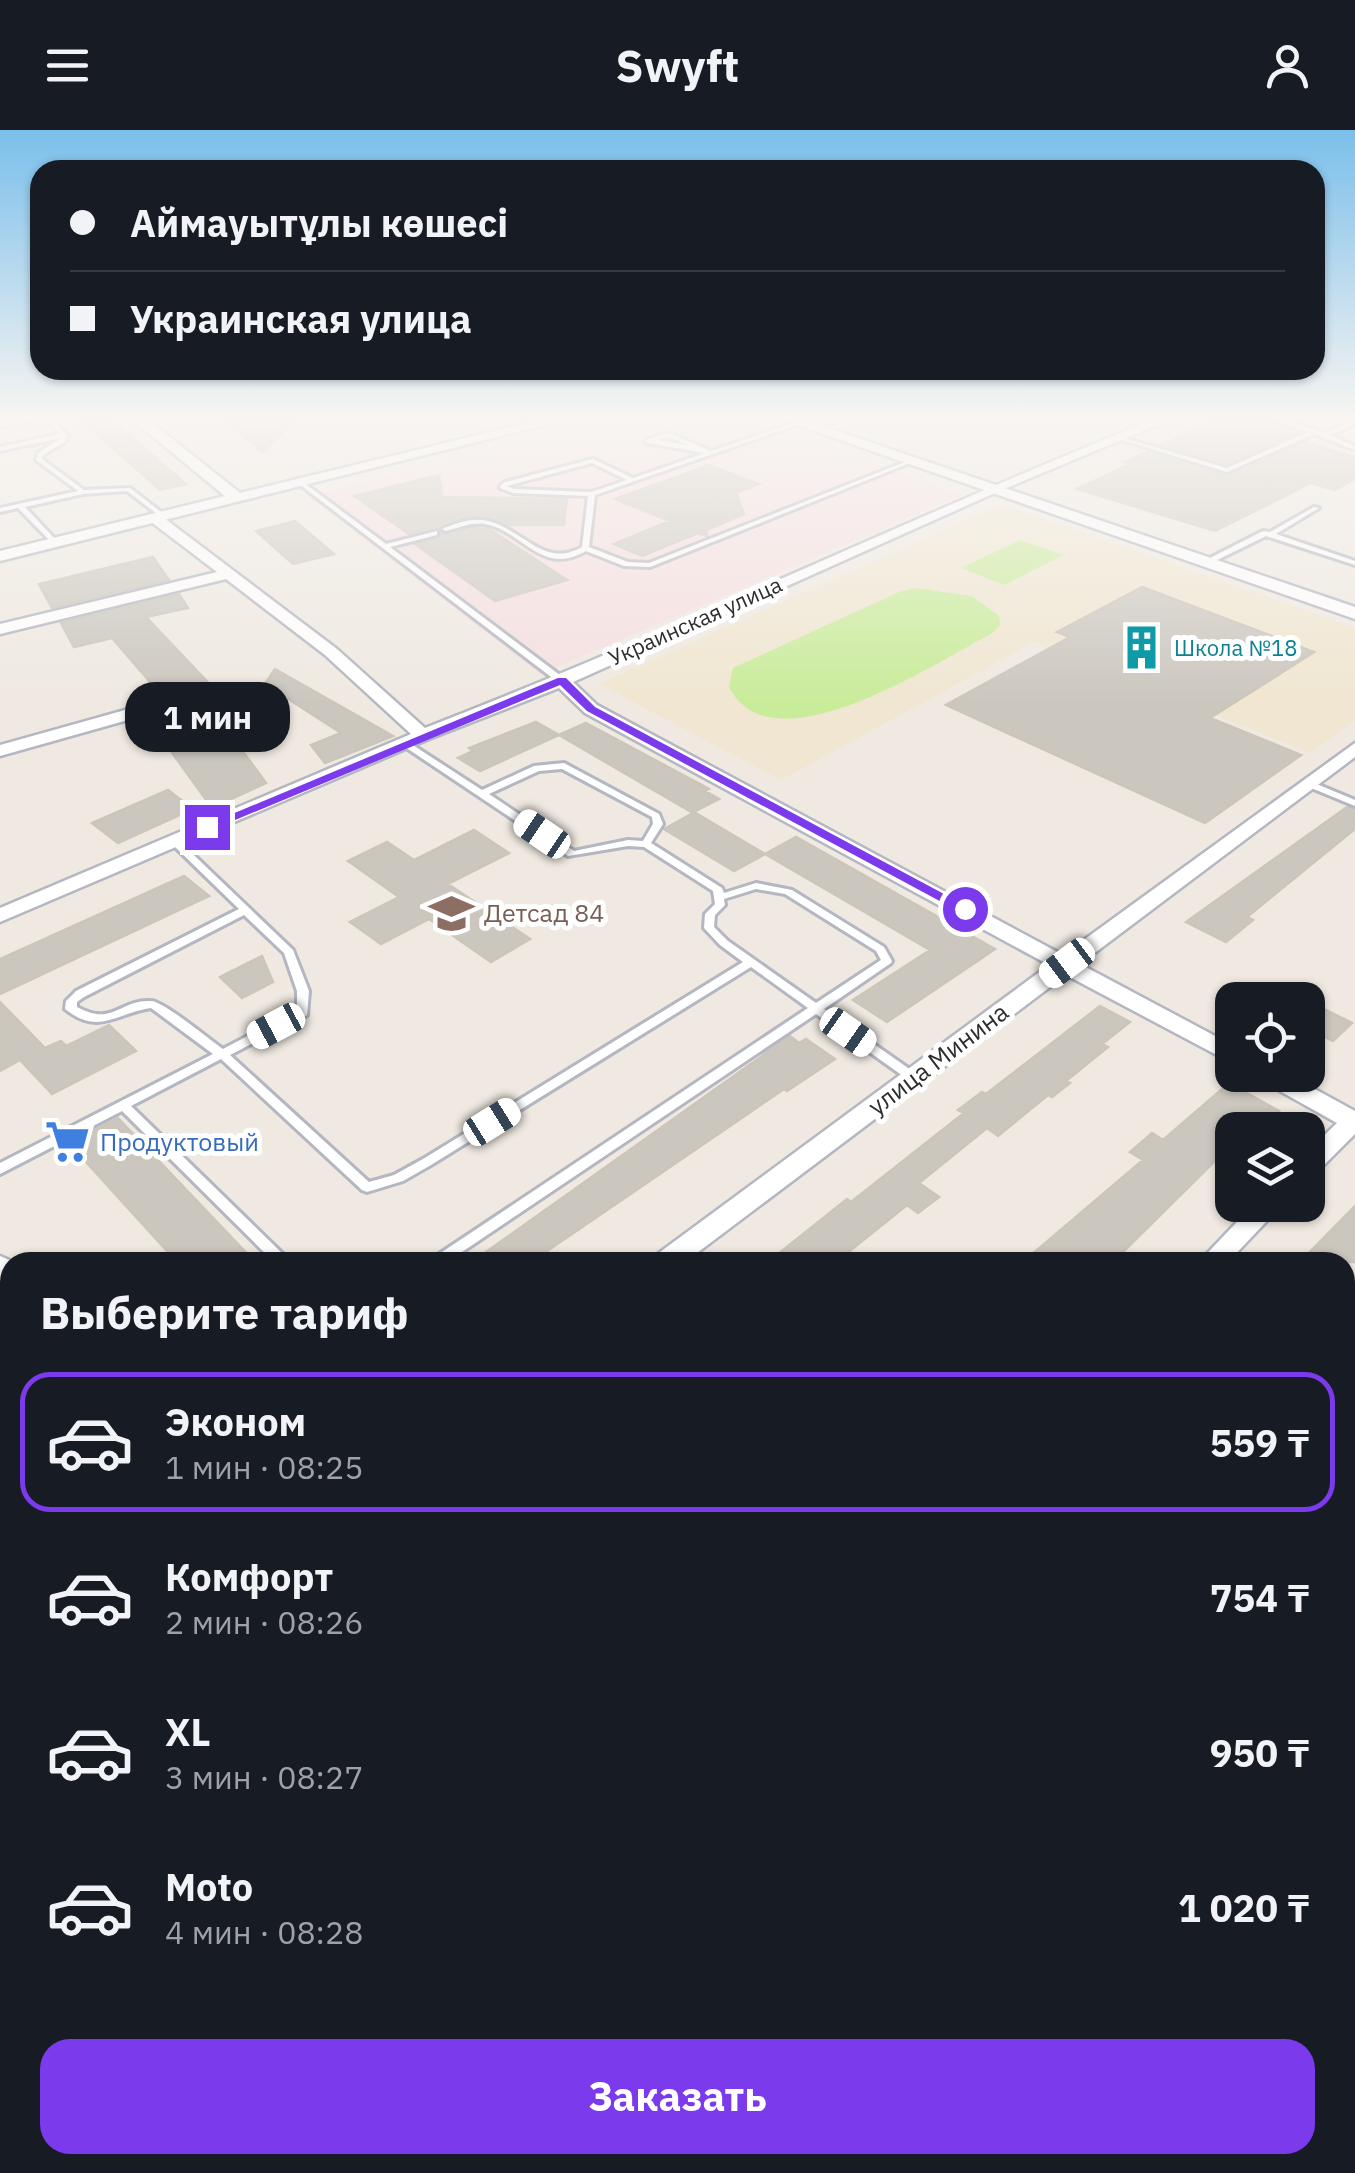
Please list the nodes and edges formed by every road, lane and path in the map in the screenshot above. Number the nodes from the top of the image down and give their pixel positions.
1 (27, 513) edge
2 (154, 513) edge
3 (173, 513) edge
4 (341, 513) edge
5 (589, 513) edge
6 (780, 513) edge
7 (937, 513) edge
8 (1063, 513) edge
9 (1307, 513) edge
10 (158, 517) junction
11 (446, 529) dead end
12 (434, 532) dead end
13 (1272, 534) junction
14 (54, 543) junction
15 (384, 546) junction
16 (585, 548) junction
17 (0, 556) edge
18 (1206, 562) junction
19 (1355, 562) edge
20 (225, 574) junction
21 (1355, 612) edge
22 (0, 629) edge
23 (562, 680) junction
24 (161, 705) dead end
25 (423, 735) junction
26 (405, 742) junction
27 (1355, 748) edge
28 (0, 752) edge
29 (1308, 783) junction
30 (482, 794) junction
31 (1355, 803) edge
32 (174, 841) junction
33 (646, 844) junction
34 (721, 897) junction
35 (245, 910) junction
36 (0, 916) edge
37 (751, 962) junction
38 (1067, 963) junction
39 (816, 1009) junction
40 (1215, 1045) edge
41 (222, 1054) junction
42 (914, 1078) junction
43 (1300, 1092) edge
44 (123, 1106) junction
45 (1354, 1122) edge
46 (1325, 1150) edge
47 (0, 1170) edge
48 (1252, 1222) edge
49 (272, 1252) edge
50 (453, 1252) edge
51 (679, 1252) edge
52 (1222, 1252) edge

1 - 14 lane
2 - 10 lane
3 - 10 street
4 - 15 lane
5 - 16 lane
6 - 16 lane
7 - 23 street, Украинская улица
8 - 18 street
9 - 13 lane
10 - 14 street
10 - 20 street
11 - 16 lane
12 - 15 lane
13 - 18 lane
13 - 19 lane
14 - 17 street
15 - 23 lane
18 - 21 street
20 - 22 street
20 - 25 street
23 - 25 street, Украинская улица
23 - 38 street
24 - 28 street
25 - 26 street, Украинская улица
26 - 30 lane
26 - 32 street, Украинская улица
27 - 29 street, улица Минина
29 - 31 lane
29 - 38 street, улица Минина
30 - 33 lane
30 - 33 lane
32 - 35 lane
32 - 36 street, Украинская улица
33 - 34 lane
34 - 37 lane
34 - 39 lane
35 - 41 lane
35 - 41 lane
37 - 39 lane
37 - 41 lane
38 - 40 street
38 - 42 street, улица Минина
39 - 42 lane
39 - 50 lane
41 - 44 lane
42 - 51 street, улица Минина
43 - 45 street
44 - 47 lane
44 - 49 lane
45 - 46 street
48 - 52 street

